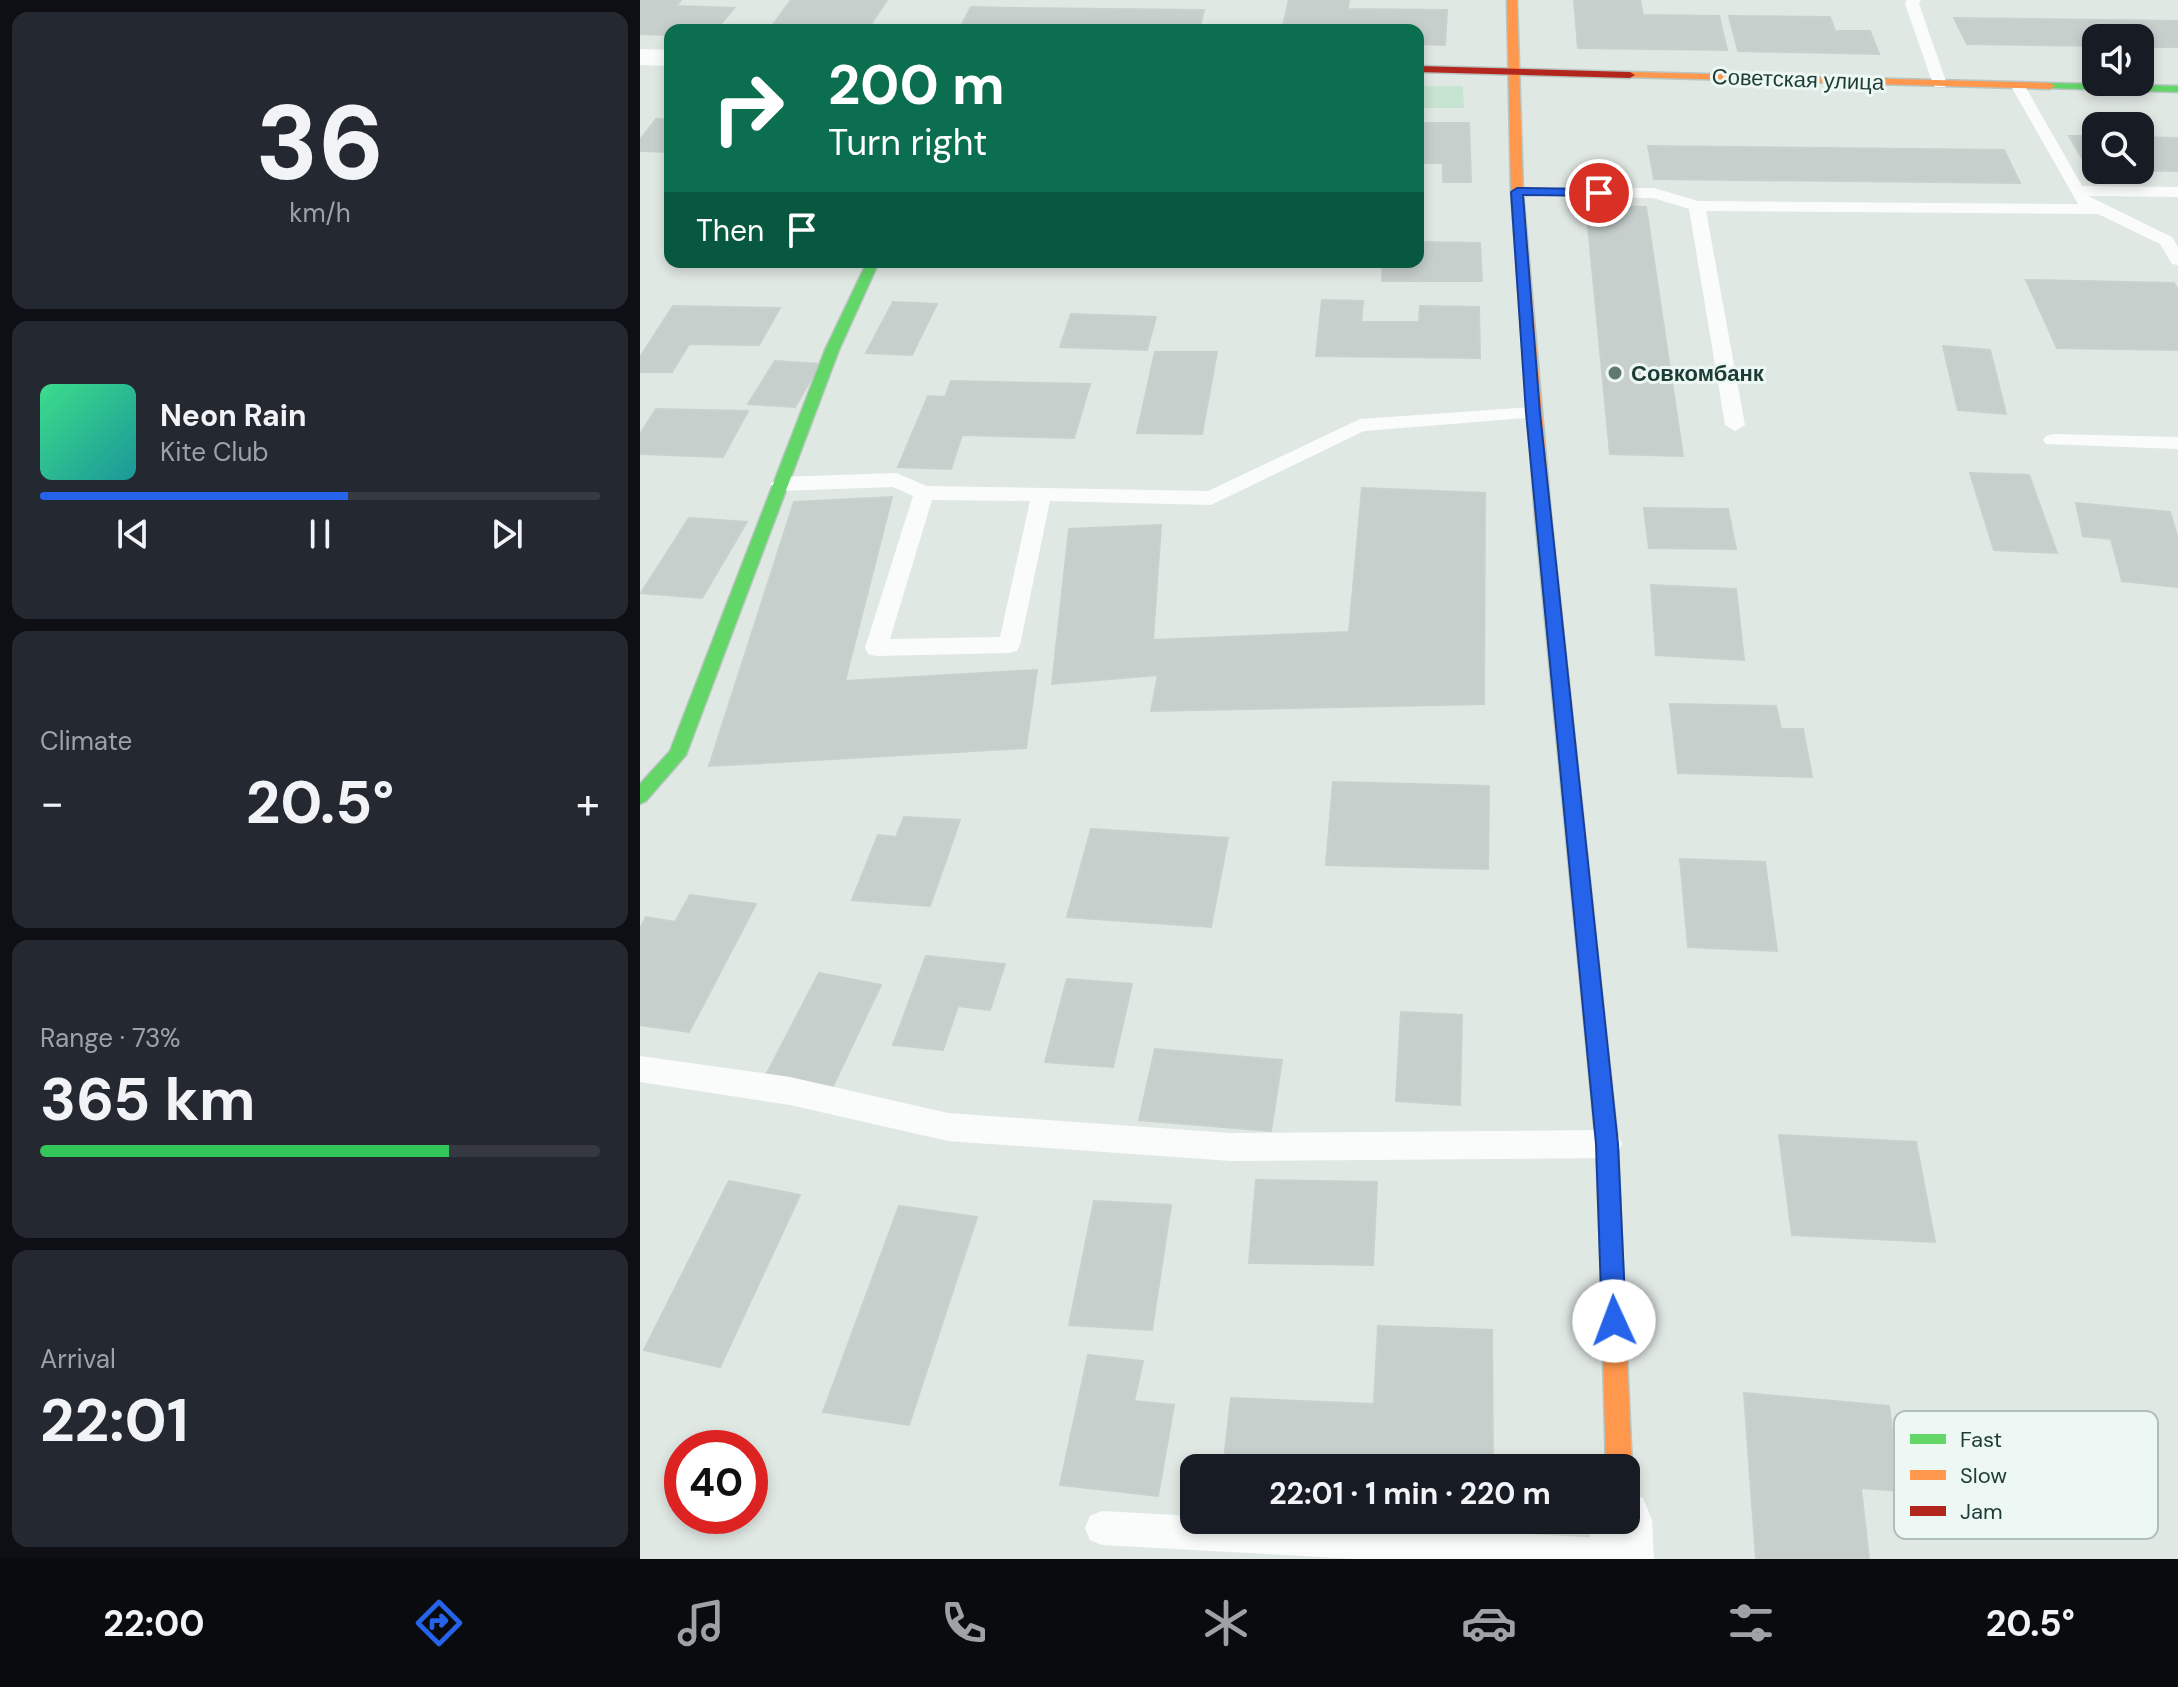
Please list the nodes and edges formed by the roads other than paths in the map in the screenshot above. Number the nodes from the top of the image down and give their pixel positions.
1 (1512, 0) edge
2 (1914, 0) edge
3 (640, 57) edge
4 (664, 58) edge
5 (1424, 69) edge
6 (1514, 70) junction
7 (1940, 84) junction
8 (2018, 86) junction
9 (2178, 89) edge
10 (2076, 191) junction
11 (1517, 192) junction
12 (2178, 192) edge
13 (1697, 206) junction
14 (2099, 209) junction
15 (2178, 260) edge
16 (870, 268) edge
17 (1533, 413) junction
18 (1735, 425) dead end
19 (2053, 440) dead end
20 (2178, 443) edge
21 (780, 484) junction
22 (924, 493) junction
23 (1041, 494) junction
24 (640, 796) edge
25 (640, 1069) edge
26 (1607, 1144) junction
27 (1618, 1454) edge
28 (1102, 1528) dead end
29 (1622, 1545) edge

1 - 6 street
2 - 7 lane
3 - 4 street
5 - 6 street, Советская улица
6 - 7 street, Советская улица
6 - 11 street
7 - 8 street, Советская улица
8 - 9 street, Советская улица
8 - 10 lane
10 - 12 lane
10 - 14 lane
11 - 13 lane
11 - 17 street
13 - 14 lane
13 - 18 lane
14 - 15 lane
16 - 21 street
17 - 23 lane
17 - 26 street
19 - 20 lane
21 - 22 lane
21 - 24 street
22 - 23 lane
22 - 23 lane
25 - 26 lane
26 - 27 street
28 - 29 lane

